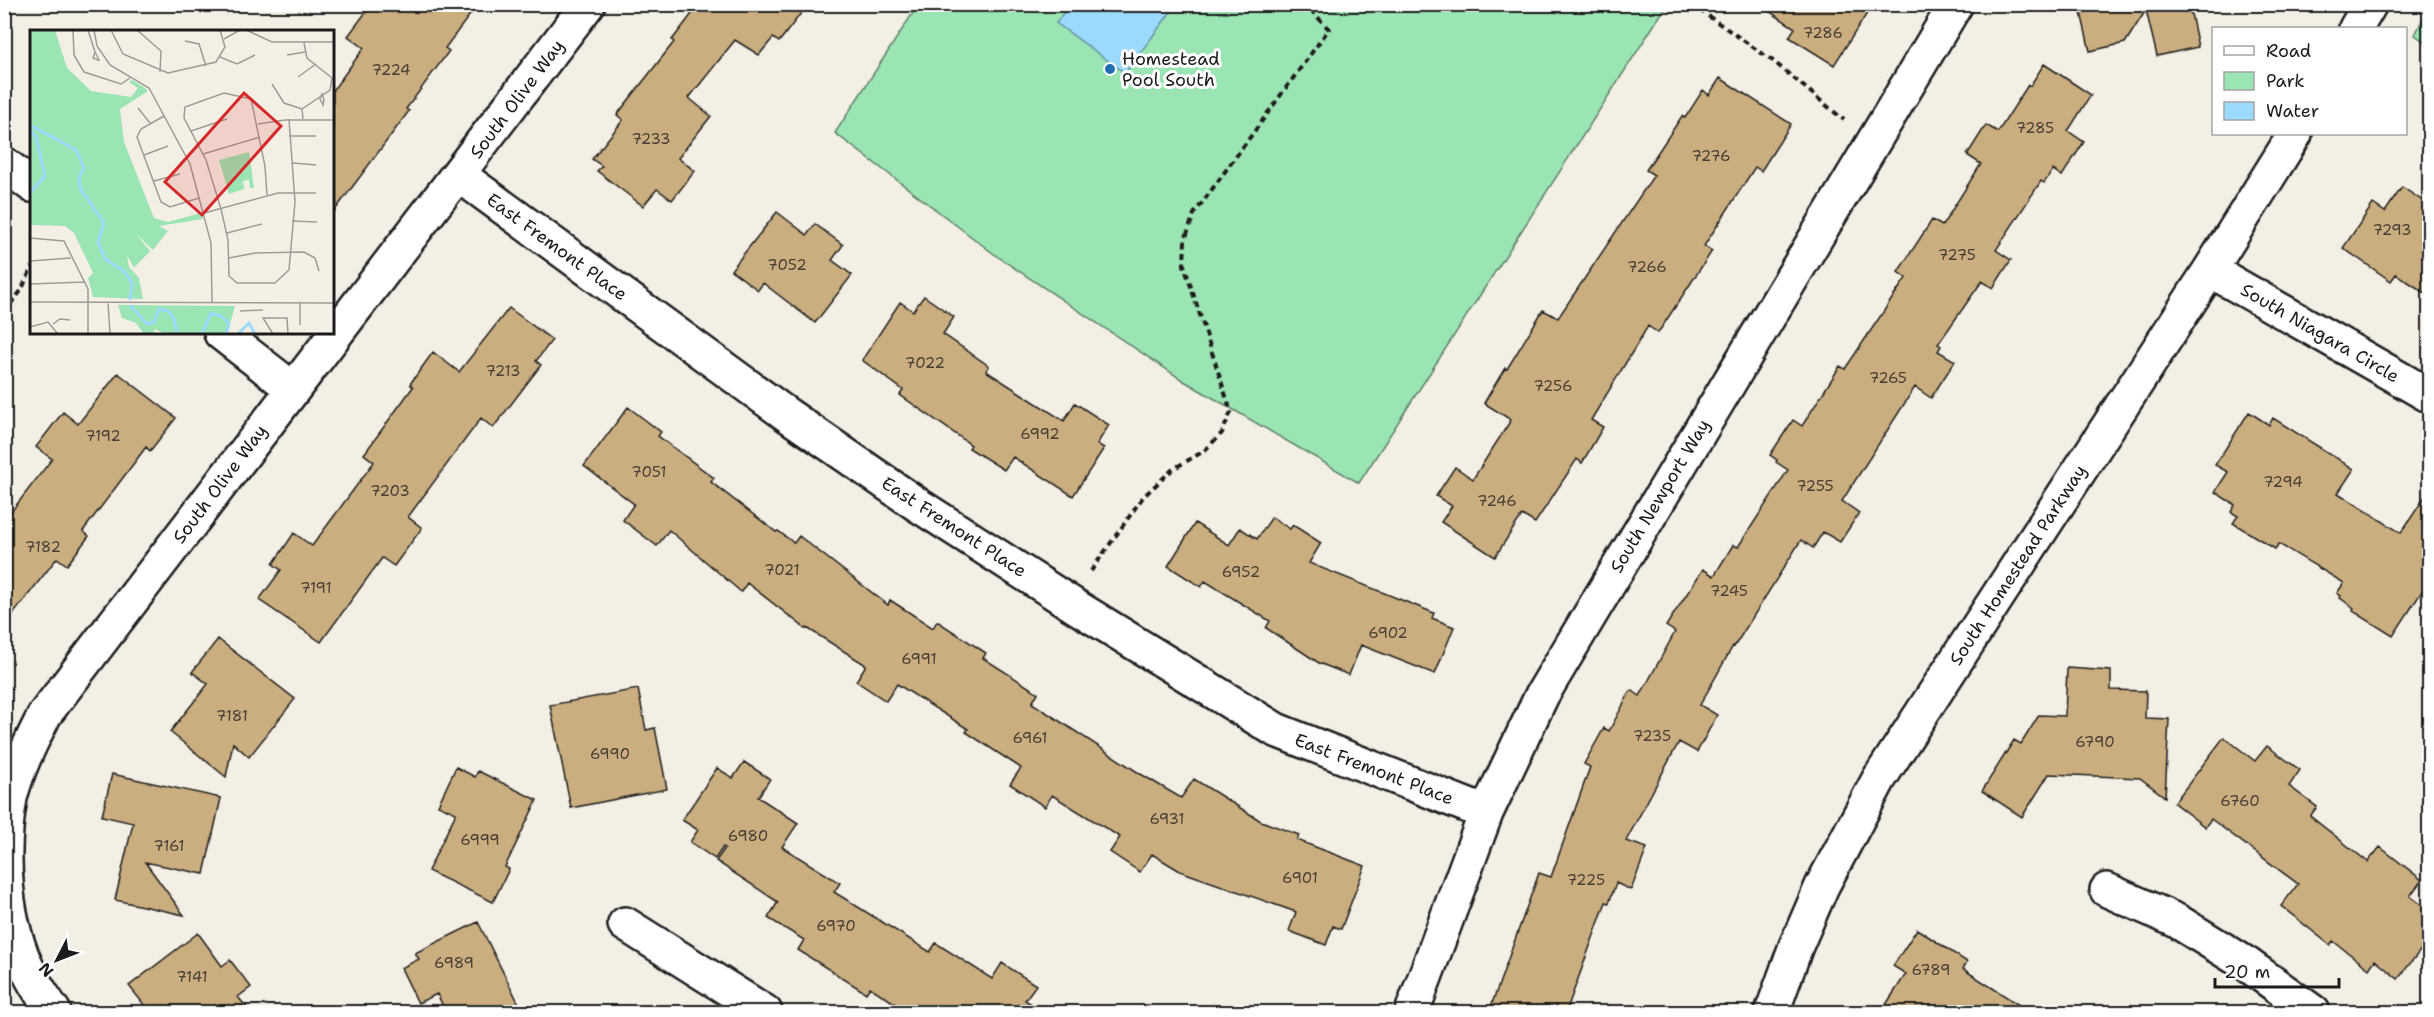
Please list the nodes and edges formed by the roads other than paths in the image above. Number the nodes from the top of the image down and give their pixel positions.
1 (588, 4) edge
2 (1956, 4) edge
3 (2370, 4) edge
4 (2357, 27) edge
5 (2294, 135) edge
6 (4, 164) edge
7 (459, 175) junction
8 (30, 184) edge
9 (2210, 270) junction
10 (222, 334) edge
11 (293, 389) junction
12 (2430, 396) edge
13 (1486, 813) junction
14 (2107, 890) dead end
15 (625, 924) dead end
16 (54, 1012) edge
17 (765, 1012) edge
18 (1412, 1012) edge
19 (1772, 1012) edge
20 (2313, 1012) edge

1 - 7 street, South Olive Way
2 - 13 street, South Newport Way
3 - 4 street
5 - 9 street, South Homestead Parkway
6 - 8 street
7 - 11 street, South Olive Way
7 - 13 street, East Fremont Place
9 - 12 street, South Niagara Circle
9 - 19 street, South Homestead Parkway
10 - 11 street
11 - 16 street, South Olive Way
13 - 18 street, South Newport Way
14 - 20 street
15 - 17 street

